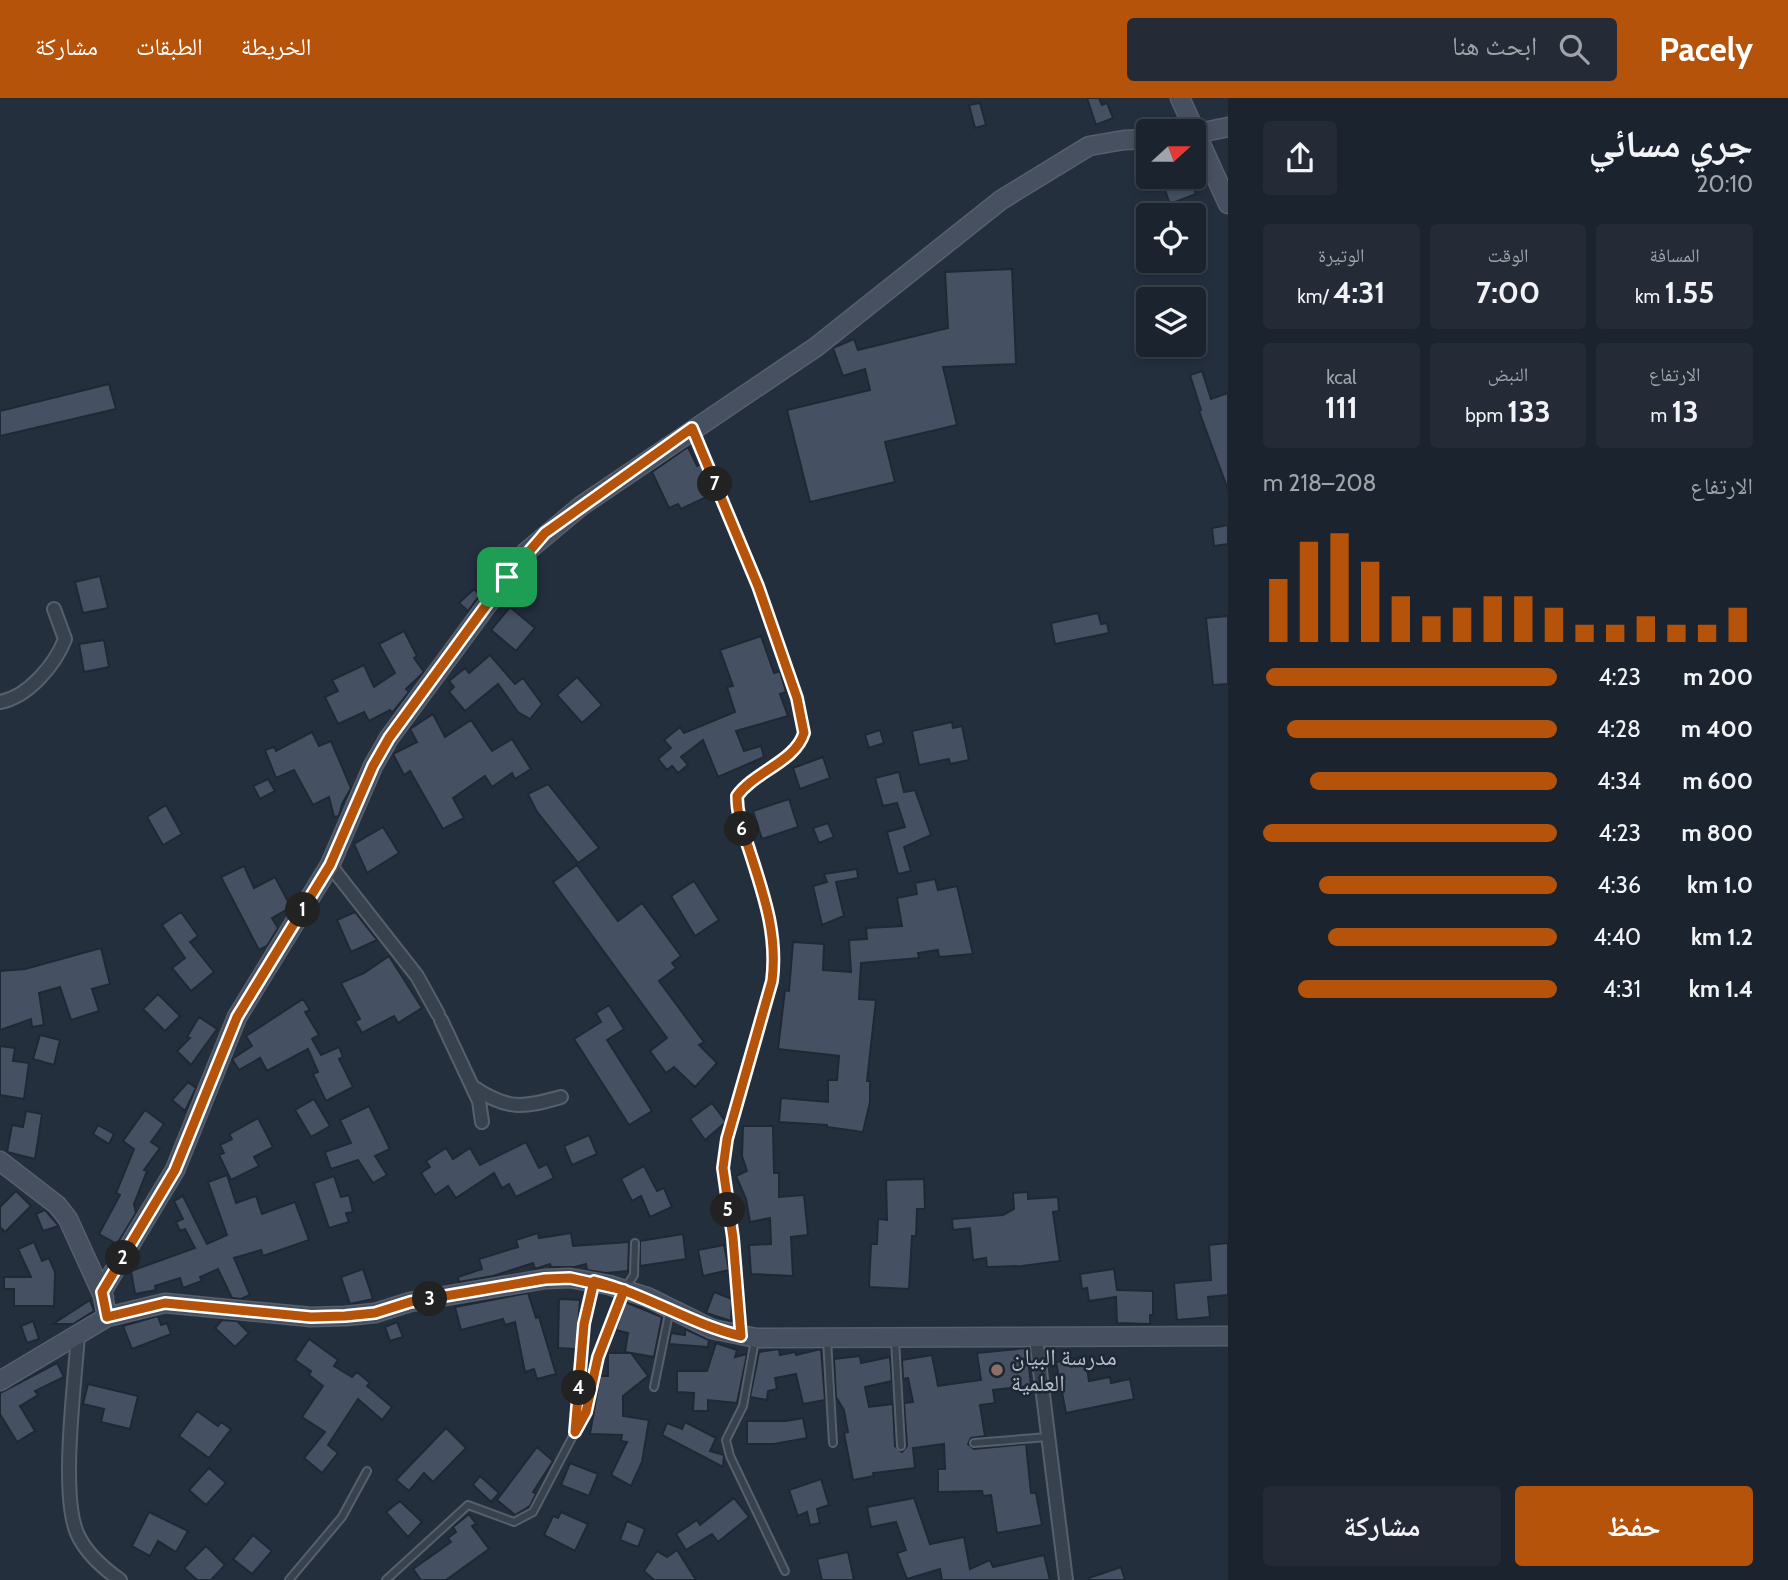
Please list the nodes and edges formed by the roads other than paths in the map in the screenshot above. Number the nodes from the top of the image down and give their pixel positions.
1 (1180, 98) edge
2 (1188, 119) edge
3 (1228, 127) edge
4 (1206, 132) edge
5 (1136, 140) edge
6 (1206, 159) edge
7 (1228, 204) edge
8 (692, 428) junction
9 (54, 609) dead end
10 (0, 702) edge
11 (330, 865) junction
12 (472, 1086) junction
13 (561, 1097) dead end
14 (482, 1122) dead end
15 (0, 1161) edge
16 (635, 1243) dead end
17 (594, 1281) junction
18 (624, 1290) junction
19 (104, 1298) junction
20 (670, 1307) junction
21 (107, 1317) junction
22 (78, 1335) junction
23 (1228, 1336) edge
24 (748, 1337) junction
25 (826, 1338) junction
26 (1035, 1338) junction
27 (895, 1339) junction
28 (0, 1381) edge
29 (654, 1387) dead end
30 (575, 1432) junction
31 (1048, 1437) junction
32 (833, 1443) dead end
33 (974, 1443) dead end
34 (901, 1446) dead end
35 (367, 1471) dead end
36 (785, 1571) dead end
37 (120, 1580) edge
38 (289, 1580) edge
39 (386, 1580) edge
40 (1066, 1580) edge

1 - 2 street
3 - 4 street
5 - 8 street
6 - 7 street
8 - 11 street
8 - 24 lane
9 - 10 street
11 - 12 street
11 - 19 street
12 - 13 street
12 - 14 street
15 - 19 street
16 - 18 lane
17 - 18 street
17 - 21 street
17 - 30 lane
18 - 20 street
18 - 30 lane
19 - 21 street
20 - 24 street
20 - 29 lane
21 - 22 street
22 - 28 street
22 - 37 street
23 - 26 street
24 - 25 street
24 - 36 lane
25 - 27 street
25 - 32 lane
26 - 27 street
26 - 31 street
27 - 34 lane
30 - 39 lane
31 - 33 lane
31 - 40 street
35 - 38 lane

